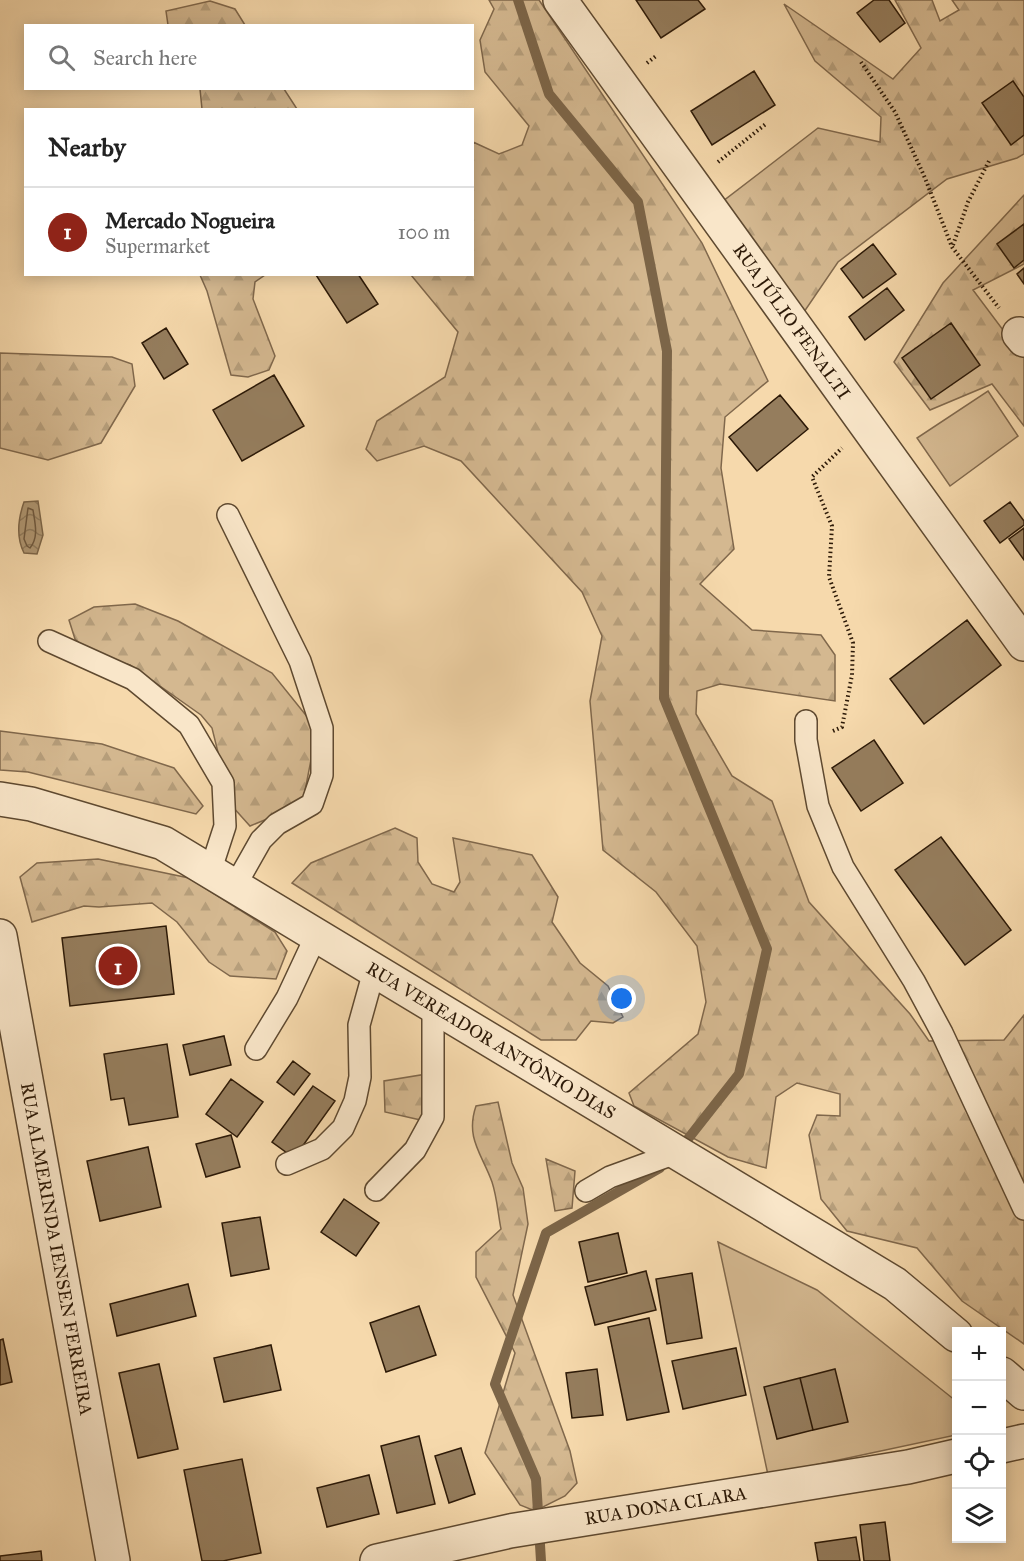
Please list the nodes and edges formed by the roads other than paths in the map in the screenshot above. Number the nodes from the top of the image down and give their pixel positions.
1 (560, 0) edge
2 (228, 515) dead end
3 (49, 641) dead end
4 (1024, 644) edge
5 (806, 730) road end
6 (0, 800) edge
7 (222, 879) junction
8 (0, 936) edge
9 (316, 936) junction
10 (374, 971) junction
11 (433, 1006) junction
12 (256, 1049) dead end
13 (676, 1153) junction
14 (287, 1164) dead end
15 (376, 1190) dead end
16 (586, 1191) dead end
17 (1024, 1209) edge
18 (952, 1331) edge
19 (1006, 1377) edge
20 (1024, 1393) edge
21 (1024, 1441) edge
22 (1006, 1445) edge
23 (952, 1457) edge
24 (113, 1561) edge
25 (377, 1561) edge

1 - 4 street, RUA JÚLIO FENALTI
2 - 7 lane
3 - 7 lane
5 - 17 lane
6 - 7 street, RUA VEREADOR ANTÔNIO DIAS
7 - 9 street, RUA VEREADOR ANTÔNIO DIAS
8 - 24 street, RUA ALMERINDA IENSEN FERREIRA
9 - 10 street, RUA VEREADOR ANTÔNIO DIAS
9 - 12 lane
10 - 11 street, RUA VEREADOR ANTÔNIO DIAS
10 - 14 lane
11 - 13 street, RUA VEREADOR ANTÔNIO DIAS
11 - 15 lane
13 - 16 lane
13 - 18 street, RUA VEREADOR ANTÔNIO DIAS
19 - 20 street
21 - 22 street
23 - 25 street, RUA DONA CLARA

